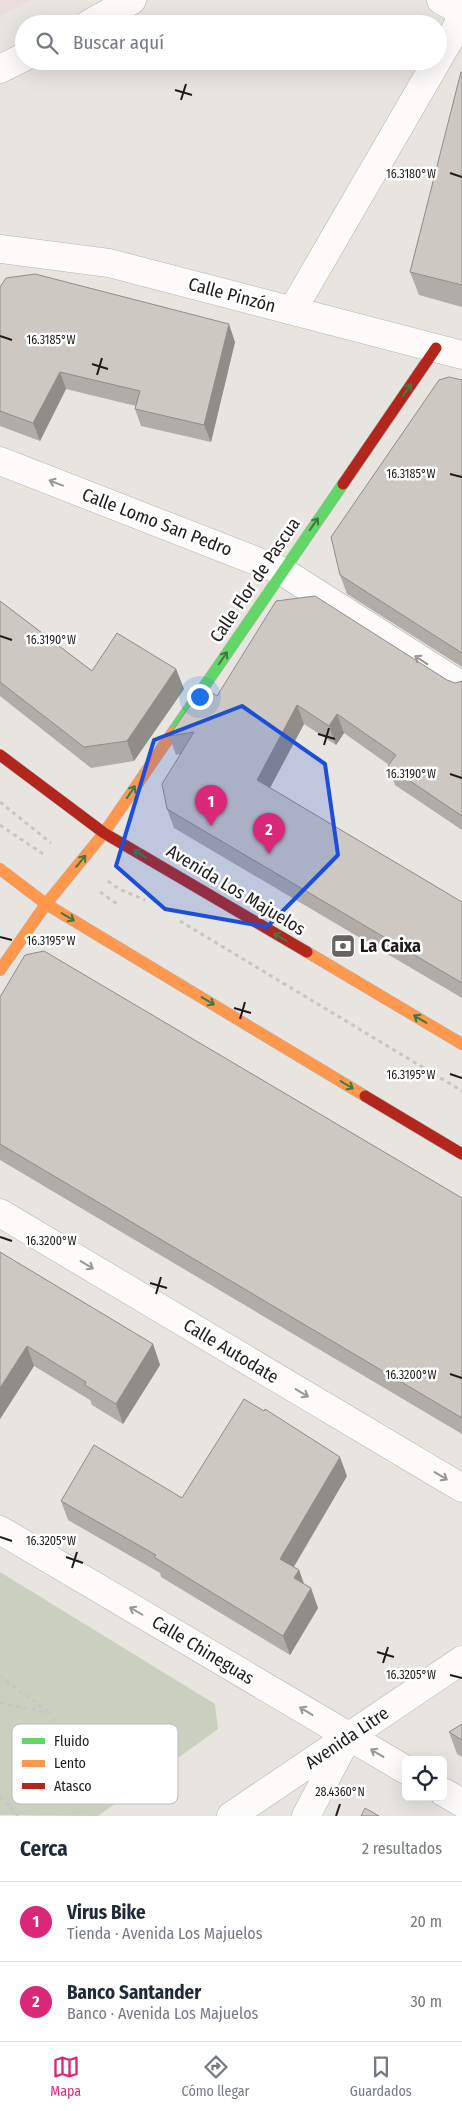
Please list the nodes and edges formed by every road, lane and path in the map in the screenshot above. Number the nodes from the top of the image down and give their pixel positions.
1 (132, 0) edge
2 (441, 0) edge
3 (462, 12) edge
4 (105, 15) edge
5 (462, 18) edge
6 (447, 44) edge
7 (15, 62) edge
8 (0, 69) edge
9 (432, 70) edge
10 (4, 256) edge
11 (292, 311) junction
12 (436, 348) junction
13 (462, 355) edge
14 (0, 461) edge
15 (282, 571) junction
16 (462, 686) edge
17 (0, 755) edge
18 (0, 802) edge
19 (104, 833) junction
20 (80, 863) junction
21 (0, 869) edge
22 (46, 904) junction
23 (154, 905) dead end
24 (178, 920) dead end
25 (0, 970) edge
26 (462, 1044) edge
27 (462, 1091) edge
28 (462, 1154) edge
29 (0, 1213) edge
30 (462, 1488) edge
31 (0, 1530) edge
32 (462, 1660) edge
33 (0, 1676) edge
34 (0, 1702) edge
35 (50, 1713) junction
36 (57, 1724) edge
37 (348, 1736) junction
38 (402, 1768) edge
39 (447, 1794) edge
40 (0, 1796) edge
41 (462, 1803) edge
42 (18, 1816) edge
43 (231, 1816) edge
44 (306, 1816) edge

1 - 4 street
2 - 3 street
5 - 6 street
7 - 8 street
9 - 11 street
10 - 11 street, Calle Pinzón
11 - 12 street, Calle Pinzón
12 - 13 street, Calle Pinzón
15 -> 12 street, Calle Flor de Pascua
15 -> 14 street, Calle Lomo San Pedro
16 -> 15 street, Calle Lomo San Pedro
19 -> 15 street, Calle Flor de Pascua
17 - 19 street, Avenida Los Majuelos
18 - 20 path
20 -> 19 street, Calle Flor de Pascua
26 -> 19 street, Avenida Los Majuelos
20 - 22 street, Calle Flor de Pascua
20 - 23 path
21 - 22 street
22 - 25 street, Calle Flor de Pascua
22 -> 28 street
24 - 27 path
29 -> 30 street, Calle Autodate
37 -> 31 street, Calle Chineguas
32 - 37 street, Avenida Litre
33 - 35 path
34 - 35 path
35 - 36 path
38 -> 37 street, Calle Chineguas
37 - 43 street, Avenida Litre
37 - 44 street
39 - 41 street
40 - 42 path

